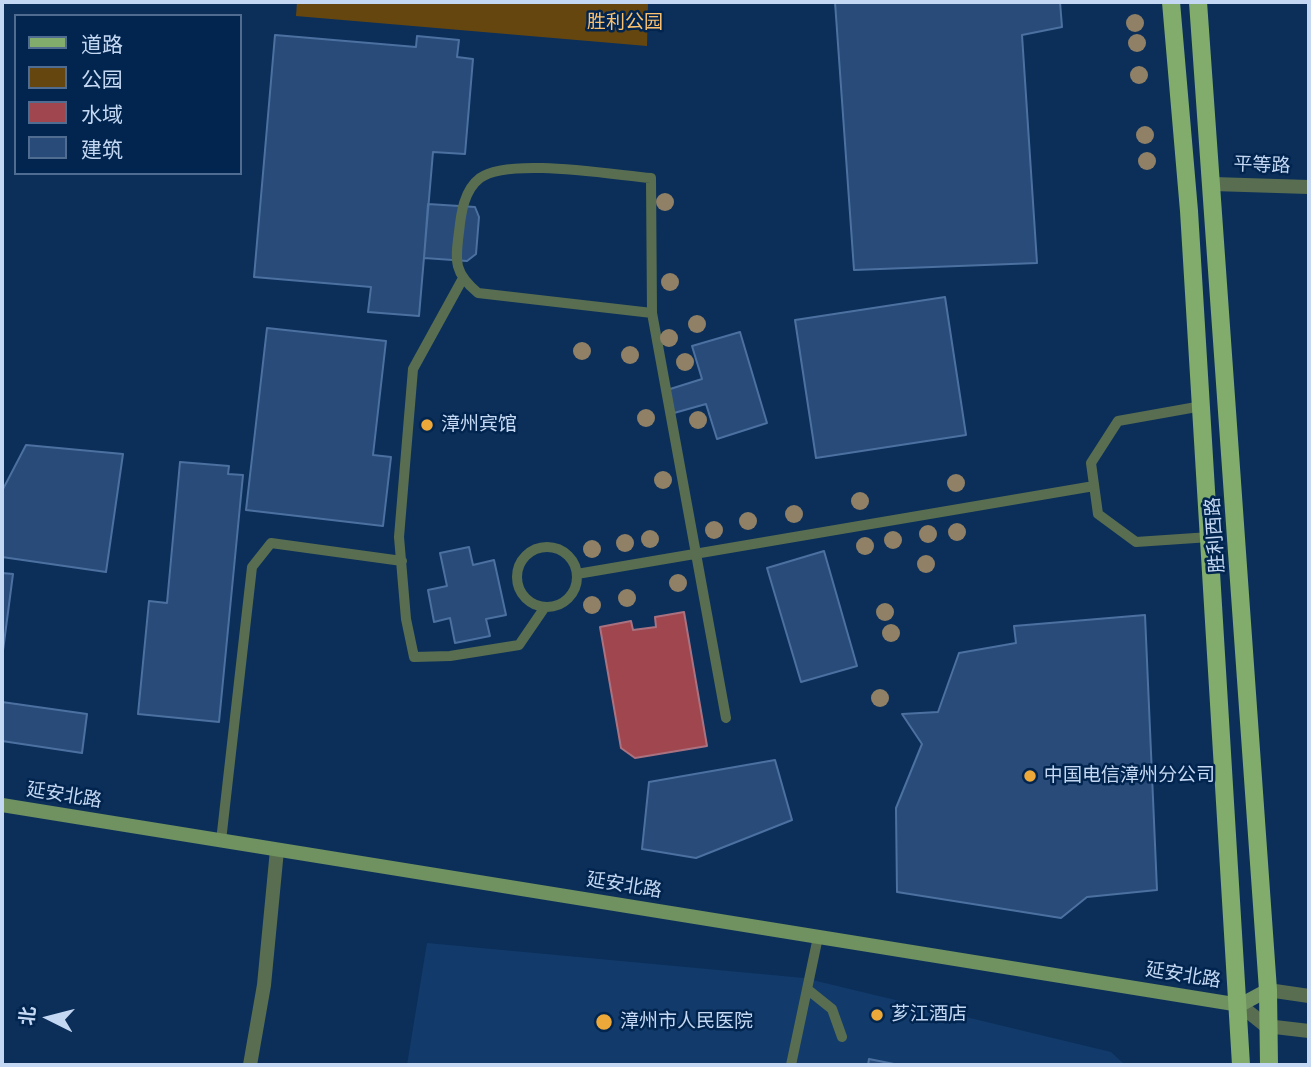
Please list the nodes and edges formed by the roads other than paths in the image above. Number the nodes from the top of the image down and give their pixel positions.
1 (1171, 2) edge
2 (1198, 2) edge
3 (1213, 184) junction
4 (1309, 187) edge
5 (462, 280) junction
6 (652, 313) junction
7 (1202, 406) junction
8 (1094, 486) junction
9 (1210, 537) junction
10 (694, 554) junction
11 (402, 561) junction
12 (577, 574) junction
13 (545, 607) junction
14 (726, 718) dead end
15 (2, 805) edge
16 (221, 841) junction
17 (277, 850) junction
18 (818, 937) junction
19 (807, 989) junction
20 (1268, 990) junction
21 (1309, 996) edge
22 (1240, 1005) junction
23 (1266, 1026) junction
24 (1309, 1031) edge
25 (842, 1037) dead end
26 (250, 1065) edge
27 (792, 1065) edge
28 (1241, 1065) edge
29 (1269, 1065) edge

1 - 7 main road, 胜利西路
2 - 3 main road, 胜利西路
3 - 4 street, 平等路
3 - 20 main road, 胜利西路
5 - 6 lane
5 - 6 lane
5 - 11 lane
6 - 10 lane
7 - 8 lane
7 - 9 main road, 胜利西路
8 - 9 lane
8 - 10 lane
9 - 22 main road, 胜利西路
10 - 12 lane
10 - 14 lane
11 - 13 lane
11 - 16 lane
12 - 13 lane
12 - 13 lane
15 - 16 main road, 延安北路
16 - 17 main road, 延安北路
17 - 18 main road, 延安北路
17 - 26 street
18 - 19 lane
18 - 22 main road, 延安北路
19 - 25 lane
19 - 27 lane
20 - 21 street
20 - 22 main road, 延安北路
20 - 23 main road, 胜利西路
22 - 23 street, 延安北路
22 - 28 main road, 胜利西路
23 - 24 street
23 - 29 main road, 胜利西路

